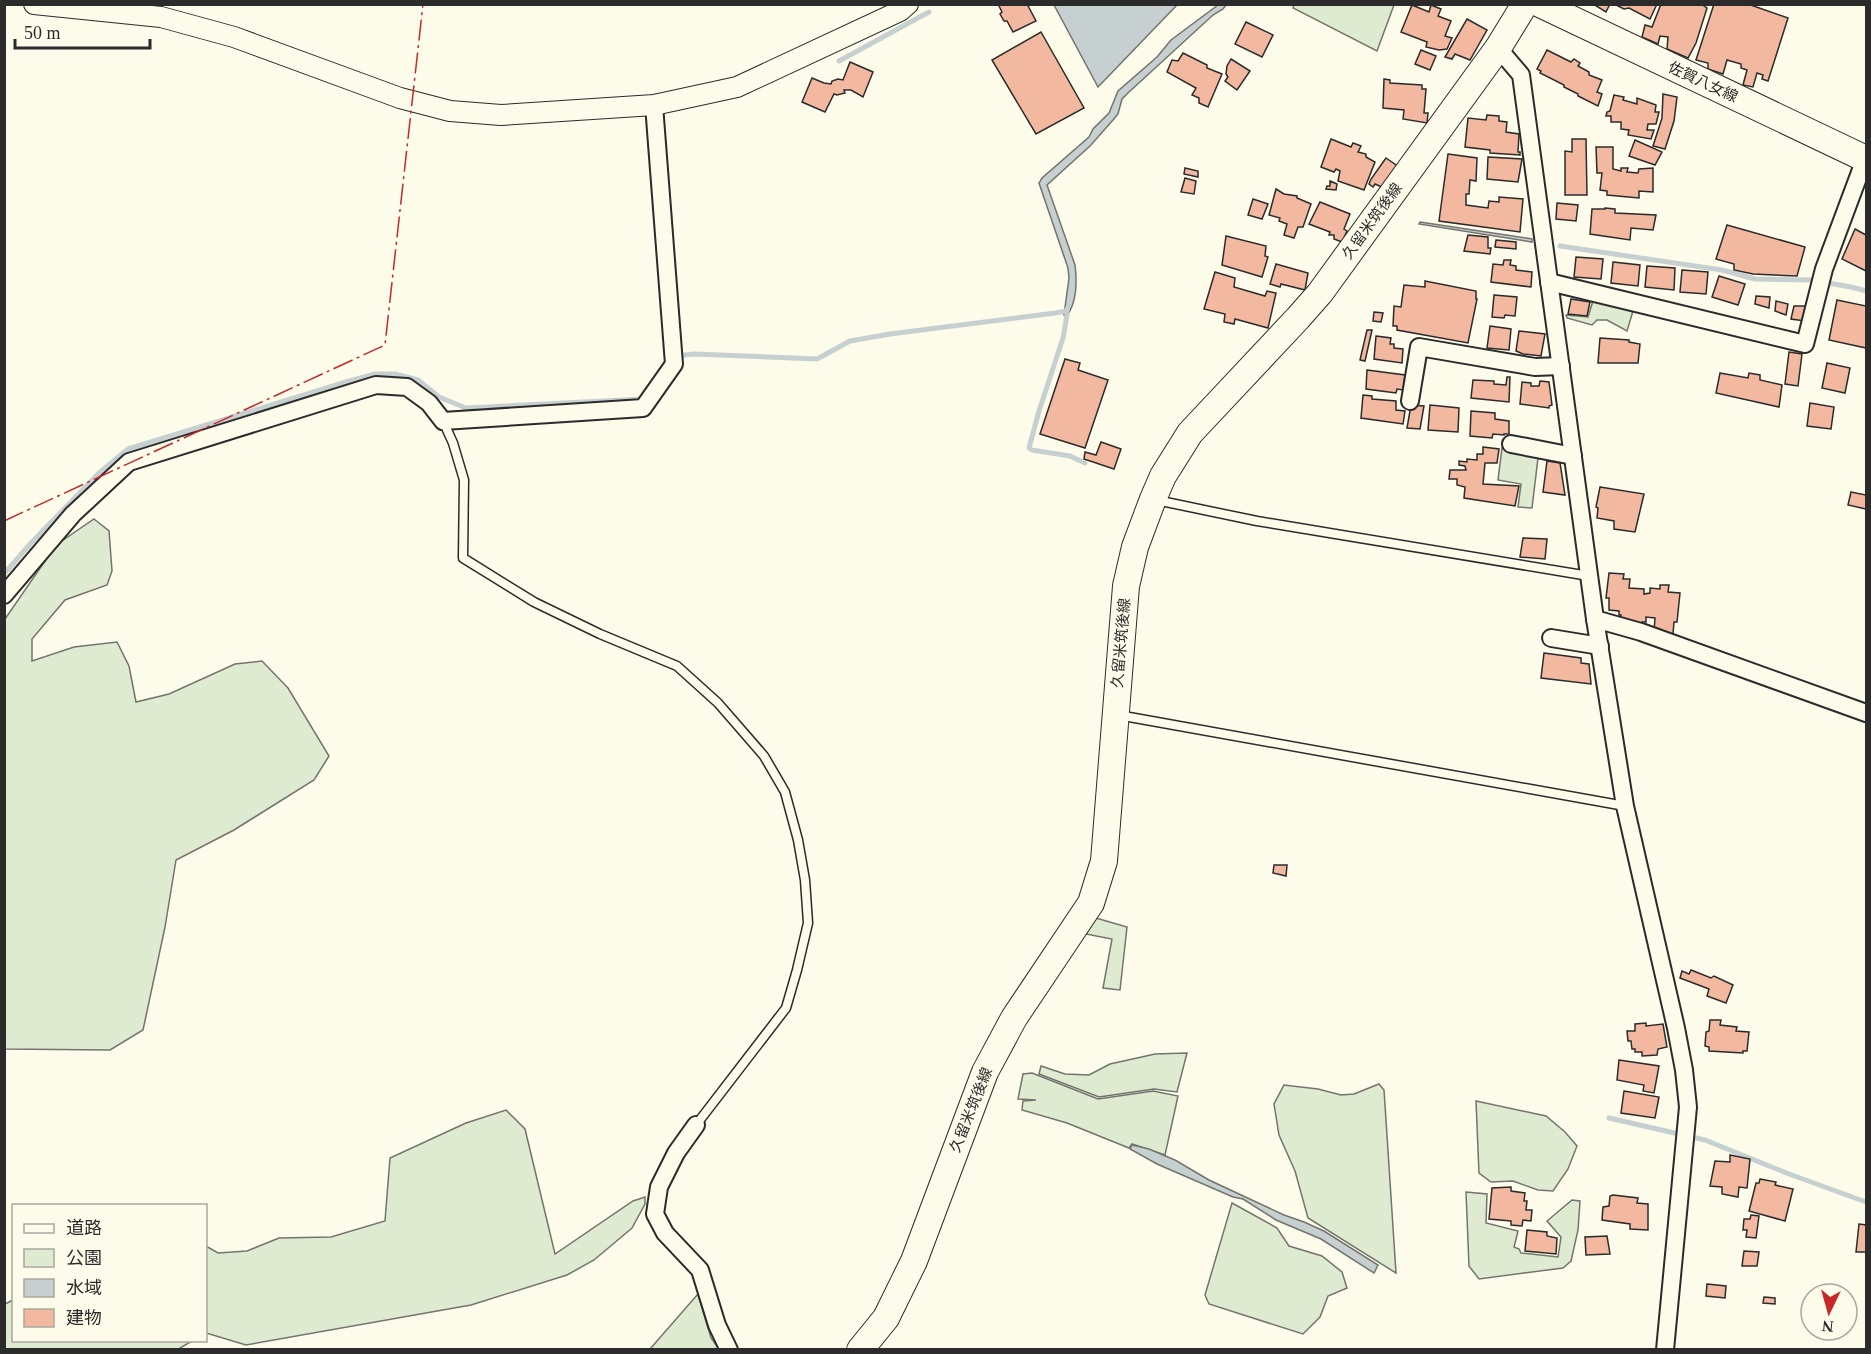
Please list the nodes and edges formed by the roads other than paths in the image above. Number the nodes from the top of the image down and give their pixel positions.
1 (34, 4) edge
2 (908, 4) edge
3 (1525, 4) edge
4 (1539, 4) edge
5 (1498, 48) junction
6 (654, 105) junction
7 (1866, 159) edge
8 (1549, 282) junction
9 (1561, 366) junction
10 (1410, 401) dead end
11 (443, 421) junction
12 (1511, 444) dead end
13 (1573, 456) junction
14 (1153, 499) junction
15 (1590, 576) junction
16 (4, 595) edge
17 (1595, 619) junction
18 (1551, 638) dead end
19 (1600, 646) junction
20 (1866, 713) edge
21 (1115, 715) junction
22 (1625, 806) junction
23 (696, 1125) joint
24 (729, 1350) edge
25 (861, 1350) edge
26 (1665, 1350) edge

1 - 6 street
2 - 6 street
3 - 5 main road, 久留米筑後線
4 - 7 main road, 佐賀八女線
5 - 8 street
5 - 14 main road, 久留米筑後線
6 - 11 street
7 - 8 street
8 - 9 street
9 - 10 street
9 - 13 street
11 - 16 street
11 - 23 lane
12 - 13 street
13 - 15 street
14 - 15 lane
14 - 21 main road, 久留米筑後線
15 - 17 street
17 - 19 street
17 - 20 street
18 - 19 street
19 - 22 street
21 - 22 lane
21 - 25 main road, 久留米筑後線
22 - 26 street
23 - 24 street

